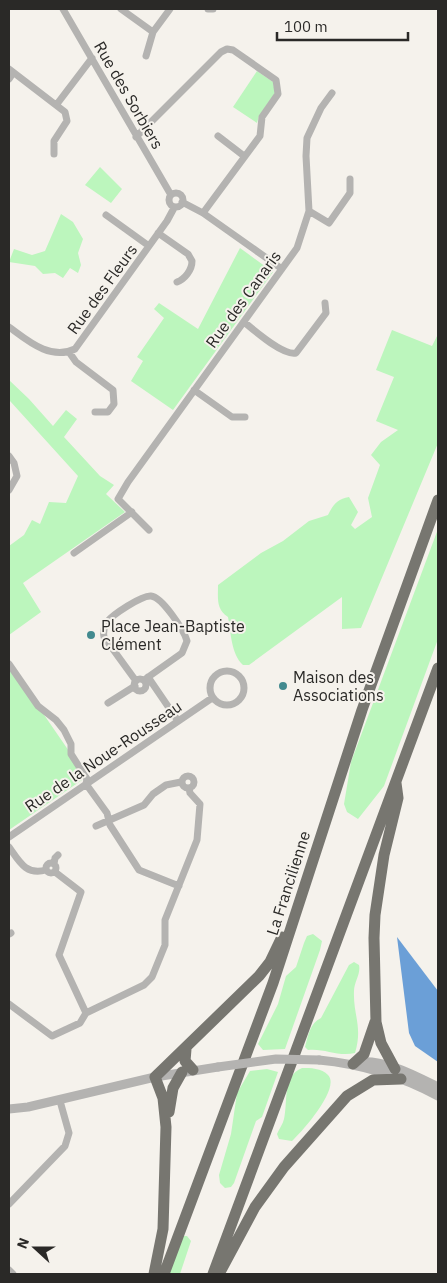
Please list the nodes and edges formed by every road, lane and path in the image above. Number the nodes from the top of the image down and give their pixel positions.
1 (63, 9) edge
2 (121, 9) edge
3 (170, 9) edge
4 (208, 9) edge
5 (213, 9) edge
6 (152, 32) junction
7 (146, 56) dead end
8 (92, 58) junction
9 (10, 74) edge
10 (332, 93) dead end
11 (57, 104) junction
12 (218, 136) dead end
13 (136, 137) junction
14 (54, 154) dead end
15 (244, 156) junction
16 (350, 179) dead end
17 (171, 195) junction
18 (182, 202) junction
19 (174, 208) junction
20 (309, 211) junction
21 (203, 212) junction
22 (106, 215) dead end
23 (158, 233) junction
24 (149, 246) junction
25 (282, 269) junction
26 (177, 282) dead end
27 (326, 303) dead end
28 (244, 322) junction
29 (9, 327) edge
30 (69, 352) junction
31 (194, 390) junction
32 (96, 412) dead end
33 (245, 417) dead end
34 (9, 456) edge
35 (9, 490) edge
36 (438, 500) edge
37 (132, 512) junction
38 (149, 530) dead end
39 (74, 553) dead end
40 (9, 664) edge
41 (438, 668) edge
42 (146, 679) junction
43 (135, 684) junction
44 (212, 698) junction
45 (108, 703) dead end
46 (178, 721) junction
47 (396, 781) junction
48 (86, 784) junction
49 (109, 821) junction
50 (96, 826) dead end
51 (9, 837) edge
52 (9, 847) edge
53 (58, 855) dead end
54 (54, 868) junction
55 (179, 886) junction
56 (292, 926) junction
57 (11, 1006) edge
58 (86, 1013) junction
59 (9, 1015) edge
60 (376, 1022) junction
61 (186, 1049) junction
62 (353, 1064) junction
63 (395, 1069) junction
64 (188, 1071) junction
65 (156, 1078) junction
66 (401, 1079) junction
67 (438, 1087) edge
68 (438, 1096) edge
69 (60, 1101) junction
70 (9, 1108) edge
71 (166, 1126) junction
72 (9, 1204) edge
73 (9, 1270) edge
74 (13, 1274) edge
75 (154, 1274) edge
76 (164, 1274) edge
77 (213, 1274) edge
78 (219, 1274) edge

1 - 8 street, Rue des Sorbiers
2 - 6 street
3 - 6 street
4 - 5 street
6 - 7 street
8 - 11 street
8 - 13 street, Rue des Sorbiers
9 - 11 street
10 - 20 street, Rue des Canaris
11 - 14 street
12 - 15 street
13 - 15 street
13 - 17 street, Rue des Sorbiers
15 - 21 street
16 - 20 street
17 - 18 street, Rue des Sorbiers
17 - 19 street, Rue des Sorbiers
18 - 19 street
18 - 21 street, Rue des Sorbiers
19 - 23 street, Rue des Fleurs
20 - 25 street, Rue des Canaris
21 - 25 street, Rue des Sorbiers
22 - 24 street
23 - 24 street, Rue des Fleurs
23 - 26 street
24 - 30 street, Rue des Fleurs
25 - 28 street, Rue des Canaris
27 - 28 street
28 - 31 street, Rue des Canaris
29 - 30 street, Rue des Fleurs
30 - 32 street
31 - 33 street
31 - 37 street, Rue des Canaris
34 - 35 street
36 - 56 highway, La Francilienne
37 - 38 street
37 - 39 street
40 - 48 street
41 - 47 highway
42 - 43 street
42 - 43 street
42 - 46 street
43 - 45 street
44 - 44 street
44 - 46 street, Rue de la Noue-Rousseau
46 - 48 street, Rue de la Noue-Rousseau
47 - 60 highway
47 - 77 highway
48 - 49 street
48 - 51 street, Rue de la Noue-Rousseau
49 - 50 street
49 - 55 street
49 - 55 street
52 - 54 street
53 - 54 street
54 - 58 street
55 - 58 street
56 - 61 highway
56 - 76 highway, La Francilienne
57 - 58 street
57 - 59 street
60 - 62 highway
60 - 63 highway
61 - 64 highway
61 - 65 highway
62 - 63 street
62 - 64 street, bridge
62 - 66 street
63 - 67 street
64 - 65 street
64 - 71 highway
65 - 69 street
65 - 71 highway
66 - 68 street
66 - 78 highway
69 - 70 street
69 - 72 street
71 - 75 highway
73 - 74 street

